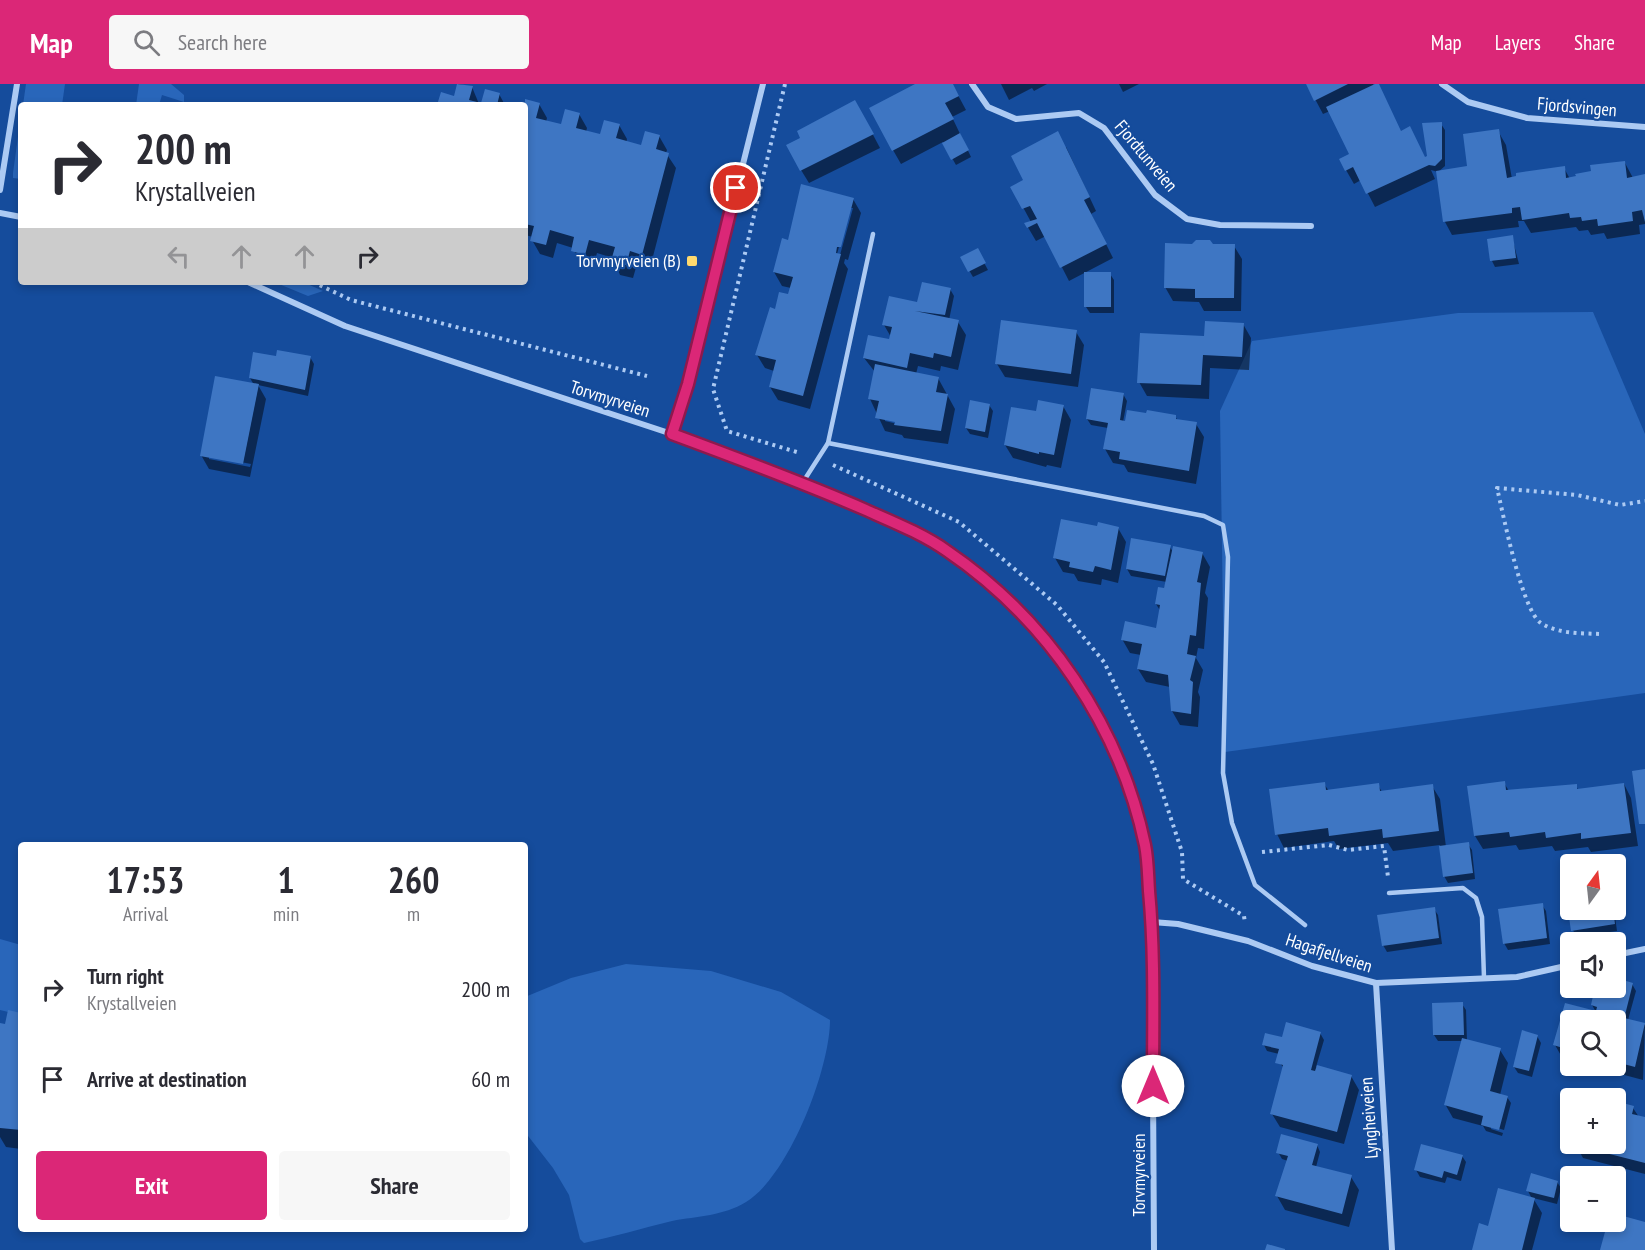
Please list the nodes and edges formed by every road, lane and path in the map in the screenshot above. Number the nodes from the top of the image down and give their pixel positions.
1 (17, 84) edge
2 (763, 84) edge
3 (785, 84) edge
4 (972, 84) edge
5 (1442, 84) edge
6 (1645, 127) edge
7 (0, 190) edge
8 (0, 213) edge
9 (18, 216) edge
10 (1311, 226) dead end
11 (873, 234) dead end
12 (255, 285) edge
13 (319, 285) edge
14 (647, 376) dead end
15 (713, 389) dead end
16 (672, 434) junction
17 (828, 443) junction
18 (803, 482) junction
19 (1645, 501) edge
20 (1599, 634) dead end
21 (1244, 854) junction
22 (1183, 879) dead end
23 (1389, 893) joint
24 (1152, 922) junction
25 (1305, 925) dead end
26 (1248, 941) junction
27 (1645, 949) edge
28 (1626, 954) edge
29 (1560, 967) edge
30 (1484, 978) junction
31 (1376, 983) junction
32 (1154, 1250) edge
33 (1392, 1250) edge

1 - 7 street
2 - 16 street
3 - 15 path
4 - 10 street, Fjordtunveien
5 - 6 street, Fjordsvingen
8 - 9 street
11 - 17 lane
12 - 16 street, Torvmyrveien
13 - 14 path
16 - 18 street, Torvmyrveien
17 - 18 lane
17 - 21 lane
18 - 24 street, Torvmyrveien
19 - 20 path
21 - 23 path
21 - 25 lane
22 - 26 path
23 - 30 lane
24 - 26 street, Hagafjellveien
24 - 32 street, Torvmyrveien
26 - 31 street, Hagafjellveien
27 - 28 street
29 - 30 street, Hagafjellveien
30 - 31 street, Hagafjellveien
31 - 33 street, Lyngheiveien

